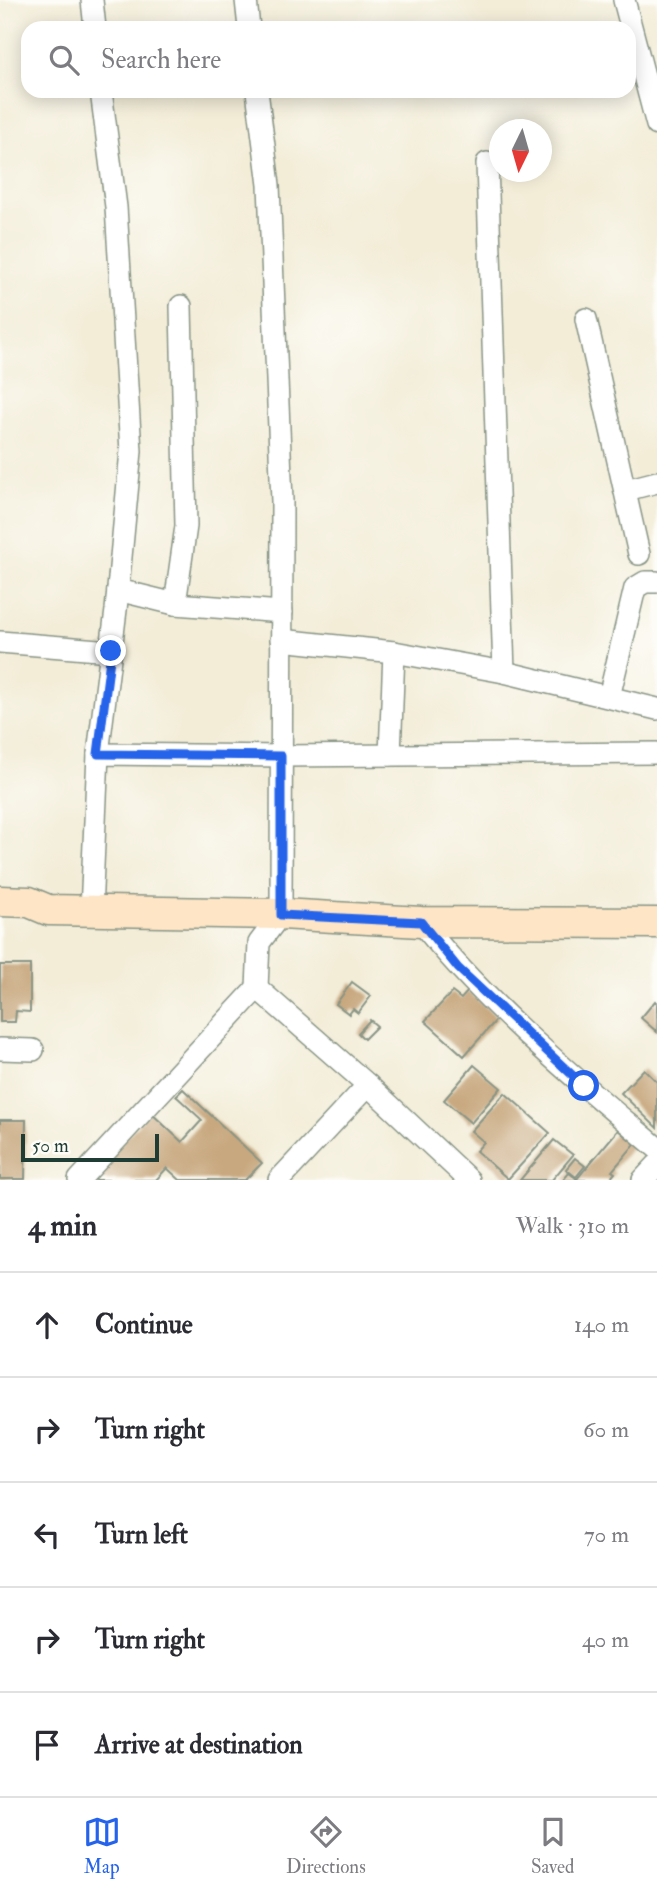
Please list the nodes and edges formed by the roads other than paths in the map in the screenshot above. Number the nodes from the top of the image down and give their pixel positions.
1 (92, 0) edge
2 (246, 0) edge
3 (624, 0) edge
4 (94, 21) edge
5 (248, 21) edge
6 (630, 21) edge
7 (636, 45) edge
8 (102, 98) edge
9 (258, 98) edge
10 (657, 125) edge
11 (487, 163) dead end
12 (181, 306) dead end
13 (586, 319) dead end
14 (657, 482) edge
15 (626, 490) junction
16 (639, 554) dead end
17 (657, 582) edge
18 (118, 590) junction
19 (175, 604) junction
20 (282, 612) junction
21 (281, 640) junction
22 (0, 642) edge
23 (111, 651) junction
24 (394, 652) junction
25 (503, 672) junction
26 (608, 697) junction
27 (657, 709) edge
28 (657, 753) edge
29 (98, 754) junction
30 (390, 755) junction
31 (281, 756) junction
32 (0, 901) edge
33 (70, 910) junction
34 (281, 915) junction
35 (0, 919) edge
36 (421, 922) junction
37 (657, 923) edge
38 (257, 988) junction
39 (0, 1049) edge
40 (33, 1050) dead end
41 (368, 1085) junction
42 (657, 1148) edge
43 (657, 1165) edge
44 (79, 1180) edge
45 (279, 1180) edge
46 (469, 1180) edge
47 (643, 1180) edge

1 - 4 street
2 - 5 street
3 - 6 street
7 - 10 street
8 - 18 street
9 - 20 street
11 - 25 street
12 - 19 street
13 - 15 street
14 - 15 street
15 - 16 street
17 - 26 street
18 - 19 street
18 - 23 street
19 - 20 street
20 - 21 street
21 - 24 street
21 - 31 street
22 - 23 street
23 - 29 street
24 - 25 street
24 - 30 street
25 - 26 street
26 - 27 street
28 - 30 street
29 - 31 street
29 - 33 street
30 - 31 street
31 - 34 street
32 - 33 main road
33 - 34 main road
33 - 35 main road
34 - 36 main road
34 - 38 street
36 - 37 main road
36 - 42 street
38 - 41 street
38 - 44 street
39 - 40 street
41 - 45 street
41 - 46 street
43 - 47 street

